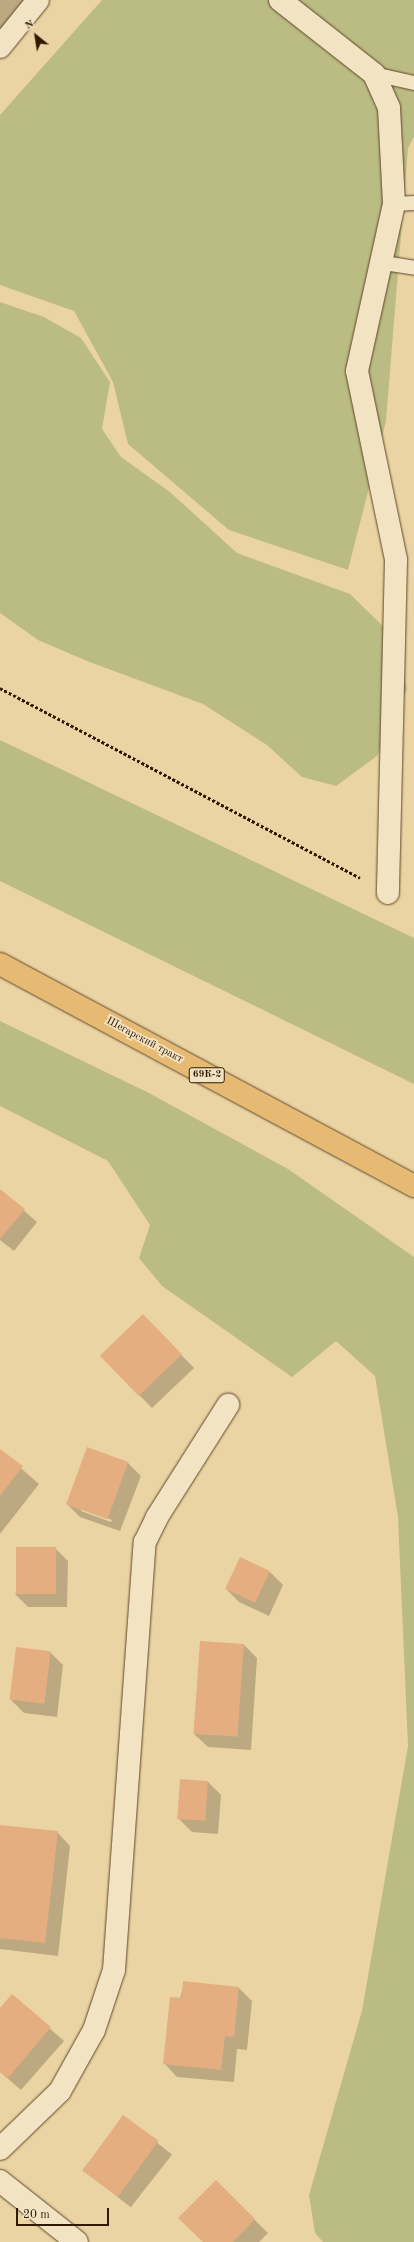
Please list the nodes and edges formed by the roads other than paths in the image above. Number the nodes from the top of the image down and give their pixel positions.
1 (38, 0) edge
2 (280, 0) edge
3 (0, 47) edge
4 (374, 74) junction
5 (414, 83) edge
6 (404, 204) edge
7 (384, 263) junction
8 (414, 268) edge
9 (388, 893) road end
10 (0, 964) edge
11 (414, 1186) edge
12 (228, 1405) dead end
13 (0, 2149) edge
14 (0, 2181) edge
15 (77, 2242) edge

1 - 3 street
2 - 4 street
4 - 5 lane
4 - 6 street
6 - 7 street
7 - 8 lane
7 - 9 street
10 - 11 main road, Шегарский тракт / 69К-2
12 - 13 street
14 - 15 street

